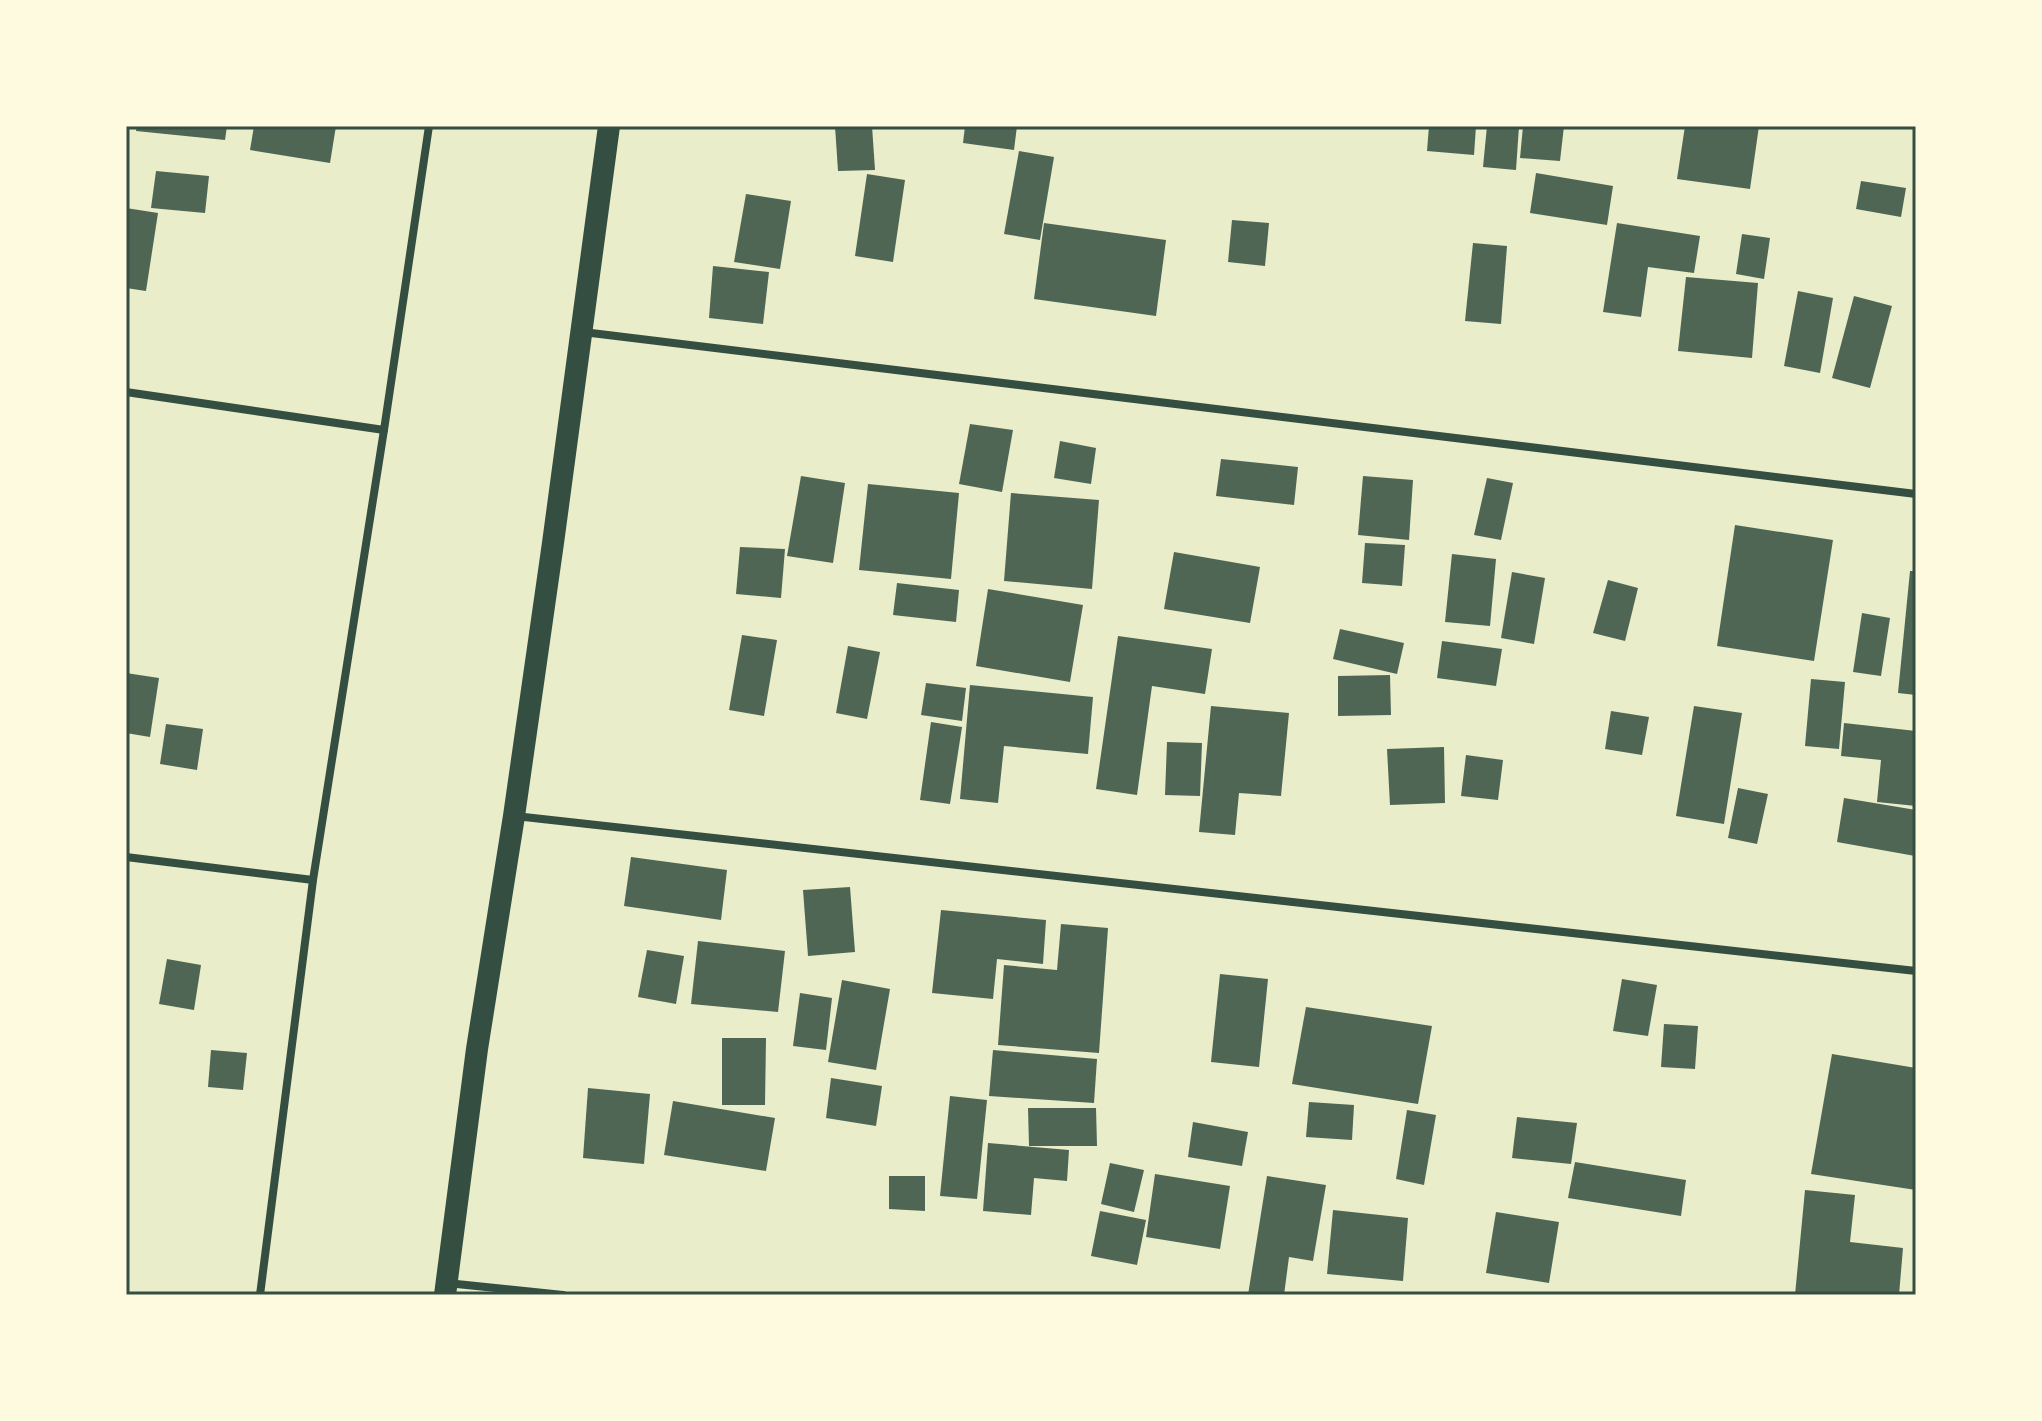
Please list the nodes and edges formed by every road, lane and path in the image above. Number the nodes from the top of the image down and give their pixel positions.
1 (429, 126) edge
2 (609, 126) edge
3 (580, 332) junction
4 (126, 392) edge
5 (384, 430) junction
6 (1916, 494) edge
7 (514, 816) junction
8 (126, 857) edge
9 (313, 880) junction
10 (1916, 971) edge
11 (445, 1289) edge
12 (260, 1295) edge
13 (563, 1295) edge

1 - 5 street
2 - 3 highway
3 - 6 street
3 - 7 highway
4 - 5 street
5 - 9 street
7 - 10 street
7 - 11 highway
8 - 9 street
9 - 12 street
11 - 13 street

